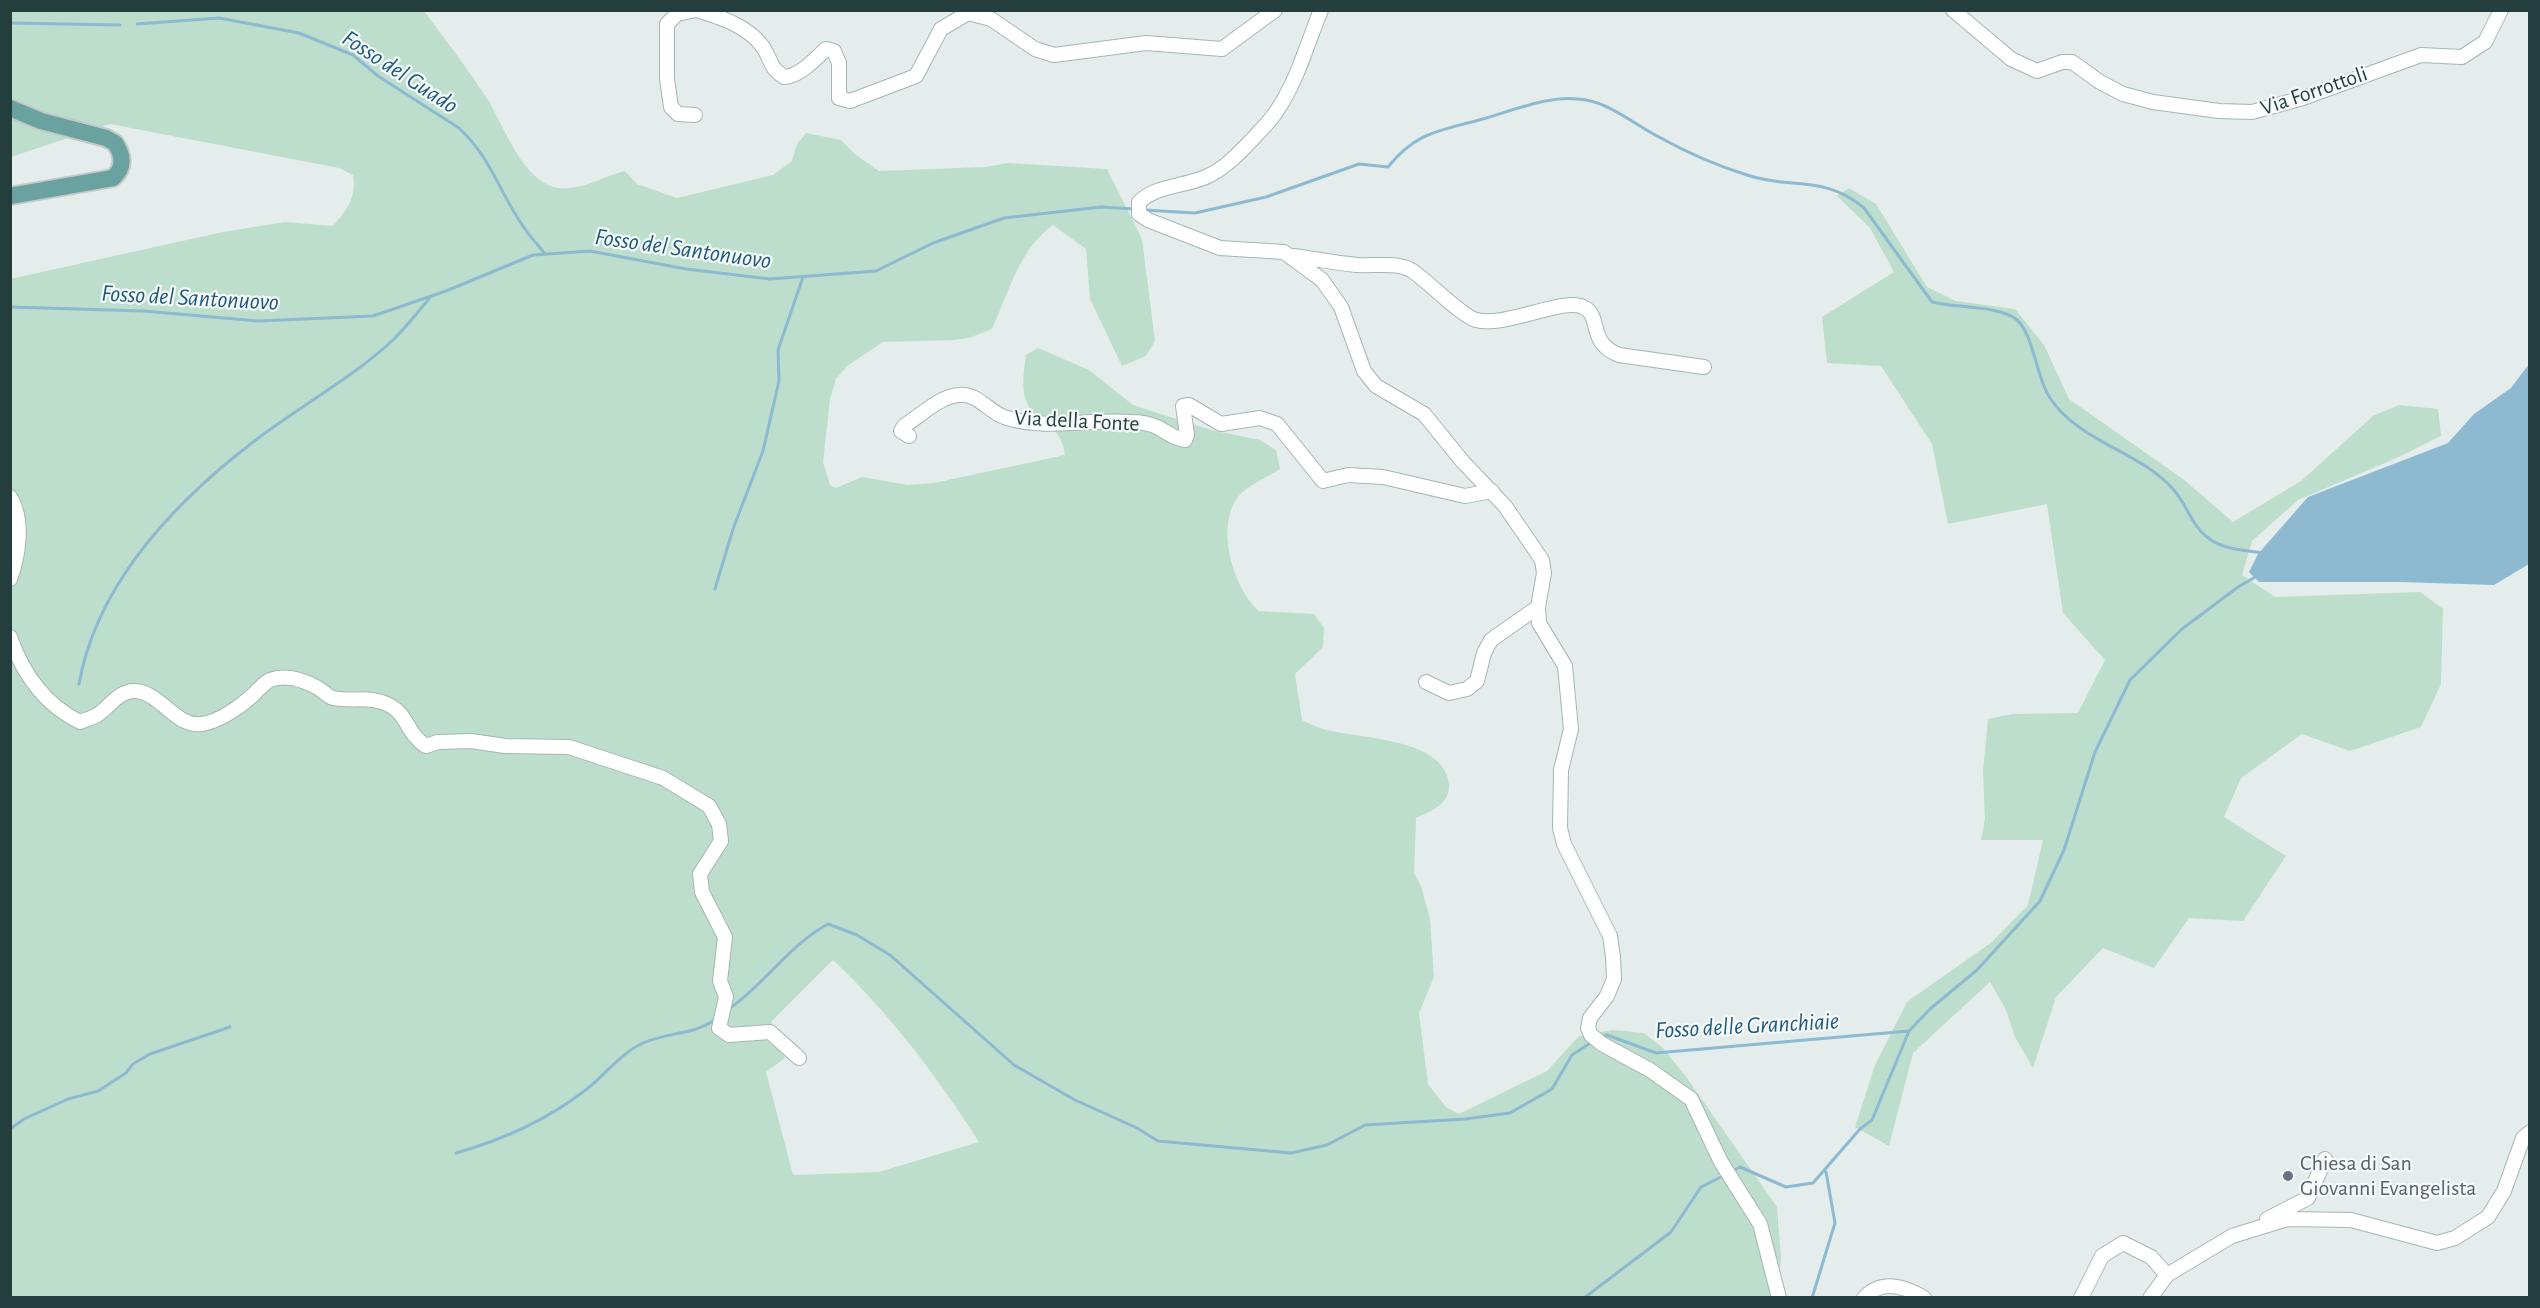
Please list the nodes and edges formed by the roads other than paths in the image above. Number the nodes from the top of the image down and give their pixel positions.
1 (697, 10) edge
2 (1275, 10) edge
3 (1320, 10) edge
4 (1953, 10) edge
5 (2501, 10) edge
6 (10, 108) edge
7 (695, 115) dead end
8 (10, 196) edge
9 (1292, 255) junction
10 (1704, 367) dead end
11 (909, 436) dead end
12 (1492, 491) junction
13 (10, 497) edge
14 (10, 579) edge
15 (1538, 607) junction
16 (10, 638) edge
17 (1426, 682) dead end
18 (799, 1058) dead end
19 (2529, 1132) edge
20 (2325, 1160) dead end
21 (2232, 1236) junction
22 (2167, 1275) junction
23 (1779, 1298) edge
24 (1864, 1298) edge
25 (1924, 1298) edge
26 (2081, 1298) edge
27 (2150, 1298) edge

1 - 2 street
1 - 7 street
3 - 9 street
4 - 5 street, Via Forrottoli
6 - 8 main road
9 - 10 street
9 - 12 street
11 - 12 street, Via della Fonte
12 - 15 street
13 - 14 street
15 - 17 street
15 - 23 street
16 - 18 street
19 - 21 street
20 - 21 street
21 - 22 street
22 - 26 street
22 - 27 street
24 - 25 street

